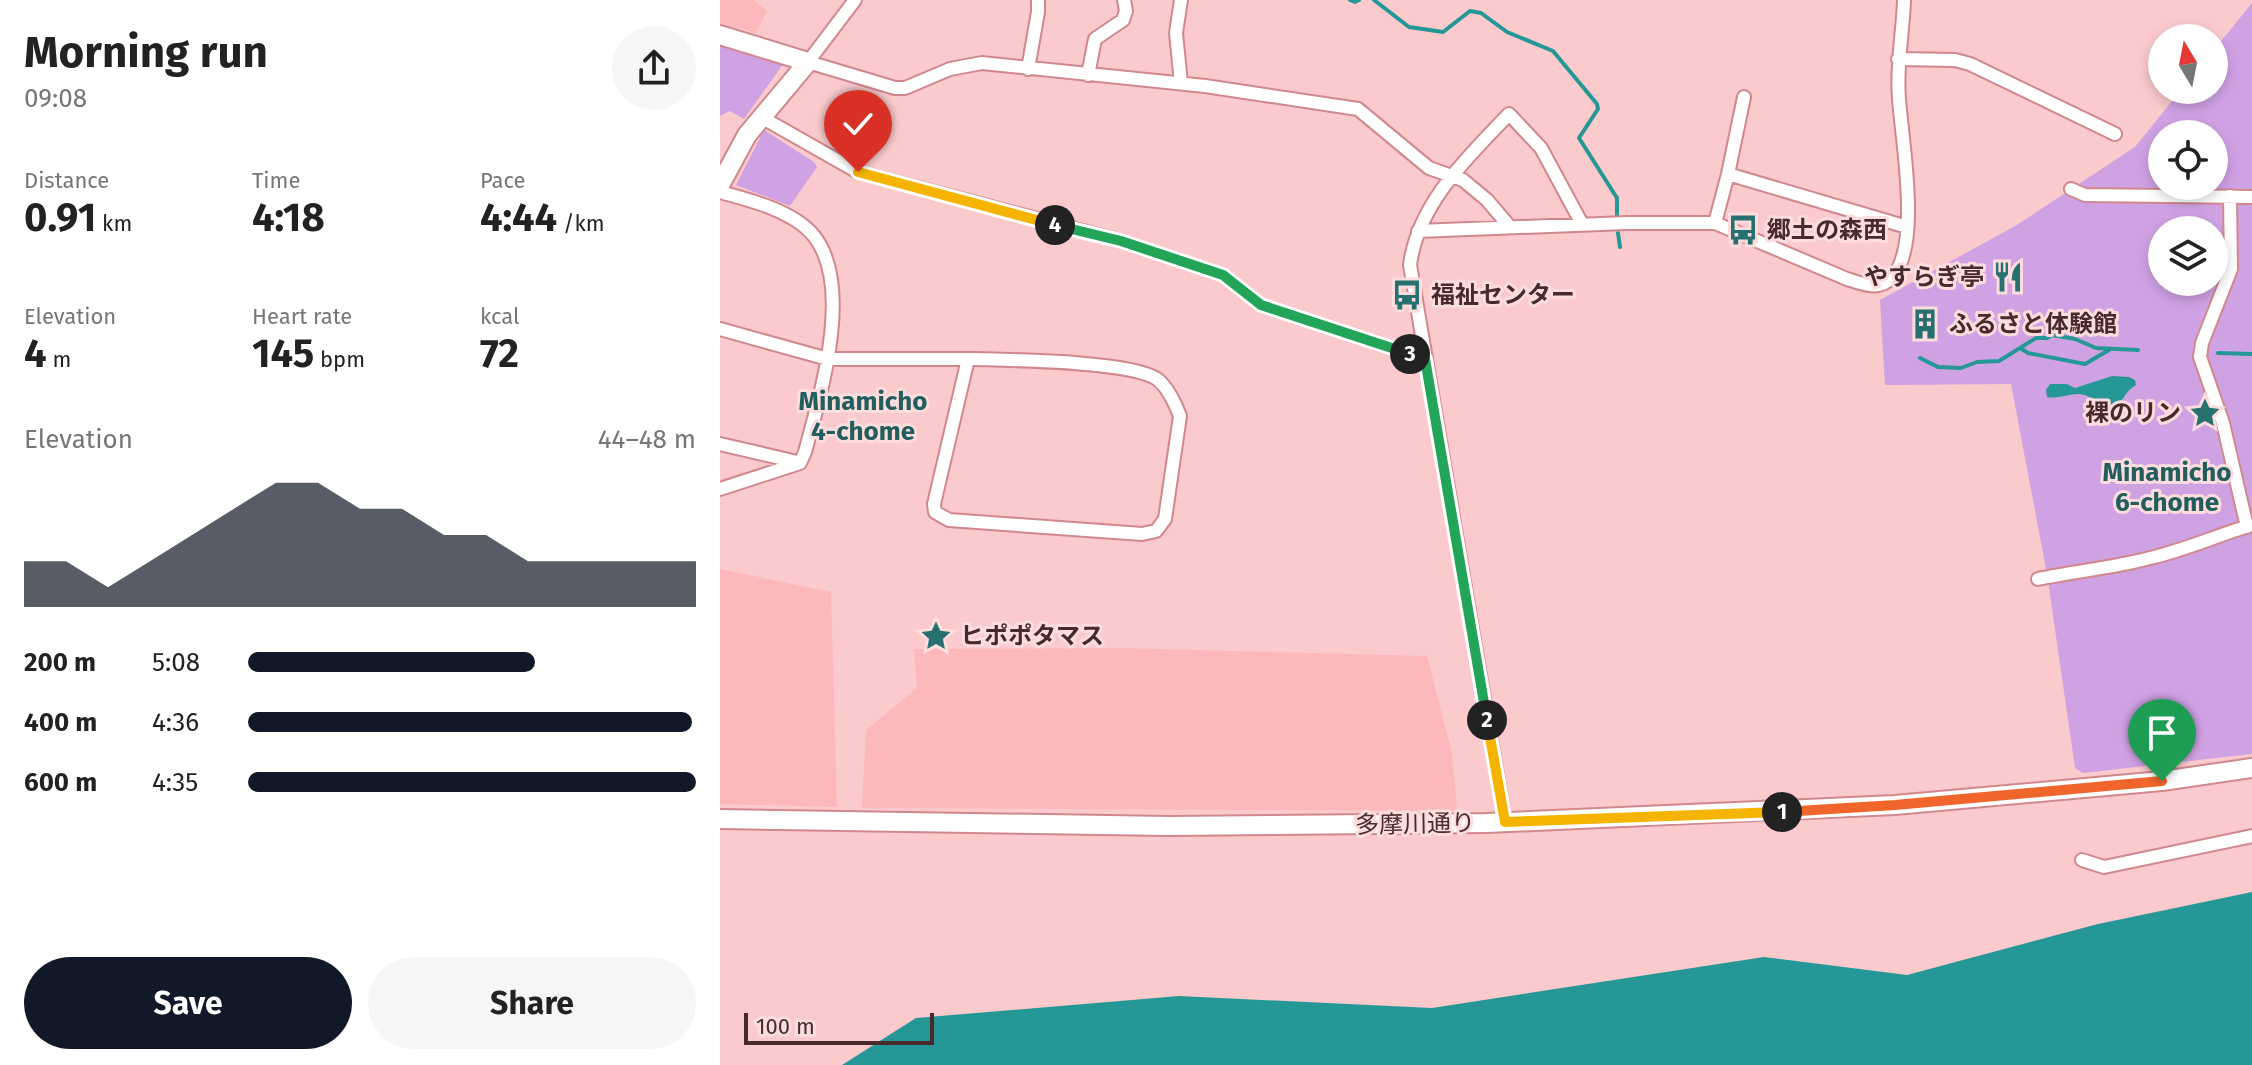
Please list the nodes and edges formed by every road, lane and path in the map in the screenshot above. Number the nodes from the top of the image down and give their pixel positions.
1 (855, 0) edge
2 (1038, 0) edge
3 (1124, 0) edge
4 (1181, 0) edge
5 (1904, 0) edge
6 (720, 35) edge
7 (1898, 59) junction
8 (808, 62) junction
9 (1028, 69) junction
10 (1088, 75) junction
11 (1181, 83) junction
12 (1744, 97) dead end
13 (761, 117) junction
14 (2115, 134) dead end
15 (1728, 174) junction
16 (1452, 178) junction
17 (720, 185) edge
18 (2071, 189) dead end
19 (720, 192) edge
20 (2230, 196) junction
21 (2252, 197) edge
22 (1715, 223) junction
23 (1582, 224) junction
24 (1510, 227) junction
25 (1907, 227) junction
26 (1418, 231) junction
27 (720, 329) edge
28 (828, 359) junction
29 (968, 359) junction
30 (1425, 359) junction
31 (720, 444) edge
32 (800, 463) junction
33 (720, 489) edge
34 (2249, 526) edge
35 (2038, 579) dead end
36 (2252, 768) edge
37 (720, 819) edge
38 (1505, 822) junction
39 (2252, 836) edge
40 (2082, 860) dead end

1 - 8 street
2 - 9 street
3 - 10 street
4 - 11 street
5 - 7 street
6 - 8 street
7 - 14 street
7 - 25 street
8 - 9 street
8 - 13 street
9 - 10 street
10 - 11 street
11 - 16 street
12 - 15 street
13 - 17 street
13 - 30 street
15 - 22 street
15 - 25 street
16 - 23 street
16 - 24 street
16 - 26 street
18 - 20 street
19 - 28 street
20 - 21 street
20 - 34 street
22 - 23 street
22 - 25 street
23 - 24 street
24 - 26 street
26 - 30 street
27 - 28 street
28 - 29 street
28 - 32 street
29 - 29 street
30 - 38 street
31 - 32 street
32 - 33 street
34 - 35 street
36 - 38 street, 多摩川通り
37 - 38 street, 多摩川通り
39 - 40 street

